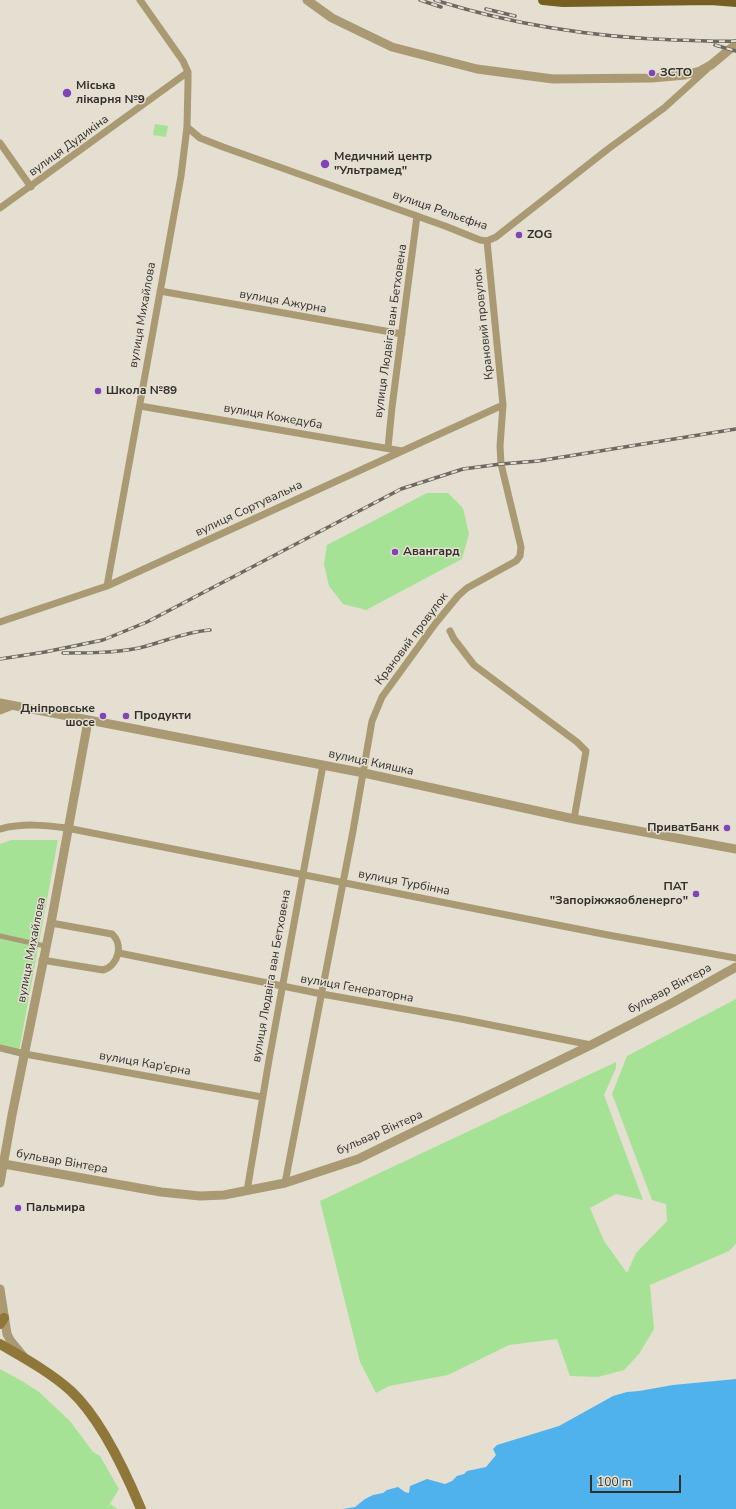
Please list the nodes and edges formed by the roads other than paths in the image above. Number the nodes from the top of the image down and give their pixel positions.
1 (140, 0) edge
2 (306, 0) edge
3 (543, 0) edge
4 (736, 2) edge
5 (736, 45) edge
6 (711, 65) junction
7 (188, 72) junction
8 (187, 127) junction
9 (0, 143) edge
10 (31, 187) junction
11 (0, 208) edge
12 (417, 216) junction
13 (487, 241) junction
14 (160, 291) junction
15 (402, 334) junction
16 (503, 405) junction
17 (140, 406) junction
18 (388, 448) junction
19 (402, 451) junction
20 (107, 586) junction
21 (0, 622) edge
22 (450, 631) dead end
23 (0, 703) edge
24 (14, 706) junction
25 (0, 710) edge
26 (88, 721) junction
27 (322, 766) junction
28 (364, 773) junction
29 (574, 819) junction
30 (0, 828) edge
31 (67, 828) junction
32 (736, 849) edge
33 (302, 874) junction
34 (343, 882) junction
35 (51, 923) junction
36 (0, 936) edge
37 (45, 946) junction
38 (118, 953) junction
39 (736, 958) edge
40 (42, 960) junction
41 (736, 967) edge
42 (282, 986) junction
43 (322, 994) junction
44 (591, 1045) junction
45 (0, 1048) edge
46 (25, 1054) junction
47 (262, 1097) junction
48 (2, 1163) edge
49 (0, 1183) edge
50 (285, 1183) junction
51 (247, 1191) junction
52 (0, 1289) edge
53 (2, 1321) edge
54 (0, 1344) edge
55 (27, 1360) junction
56 (141, 1509) edge

1 - 7 street
2 - 6 street, вулиця Рельєфна
3 - 4 main road
5 - 6 street, вулиця Рельєфна
6 - 13 street, вулиця Рельєфна
7 - 8 street, вулиця Михайлова
7 - 10 street, вулиця Дудикіна
8 - 12 street, вулиця Рельєфна
8 - 14 street, вулиця Михайлова
9 - 10 street
10 - 11 street, вулиця Дудикіна
12 - 13 street, вулиця Рельєфна
12 - 15 street, вулиця Людвіга ван Бетховена
13 - 16 street, Крановий провулок
14 - 15 street, вулиця Ажурна
14 - 17 street, вулиця Михайлова
15 - 18 street, вулиця Людвіга ван Бетховена
16 - 19 street, вулиця Сортувальна
16 - 28 street, Крановий провулок
17 - 18 street, вулиця Кожедуба
17 - 20 street, вулиця Михайлова
18 - 19 street, вулиця Кожедуба
19 - 20 street, вулиця Сортувальна
20 - 21 street, вулиця Сортувальна
22 - 29 street
23 - 24 street, вулиця Кияшка
24 - 25 street
24 - 26 street, вулиця Кияшка
26 - 27 street, вулиця Кияшка
26 - 31 street, вулиця Михайлова
27 - 28 street, вулиця Кияшка
27 - 33 street, вулиця Людвіга ван Бетховена
28 - 29 street, вулиця Кияшка
28 - 34 street
29 - 32 street, вулиця Кияшка
30 - 31 street, вулиця Турбінна
31 - 33 street, вулиця Турбінна
31 - 35 street, вулиця Михайлова
33 - 34 street, вулиця Турбінна
33 - 42 street, вулиця Людвіга ван Бетховена
34 - 39 street, вулиця Турбінна
34 - 43 street
35 - 37 street, вулиця Михайлова
35 - 38 street
36 - 37 street
37 - 40 street, вулиця Михайлова
38 - 40 street
38 - 42 street, вулиця Генераторна
40 - 46 street, вулиця Михайлова
41 - 44 street, бульвар Вінтера
42 - 43 street, вулиця Генераторна
42 - 47 street, вулиця Людвіга ван Бетховена
43 - 44 street, вулиця Генераторна
43 - 50 street
44 - 50 street, бульвар Вінтера
45 - 46 street, вулиця Кар’єрна
46 - 47 street, вулиця Кар’єрна
46 - 48 street, вулиця Михайлова
47 - 51 street, вулиця Людвіга ван Бетховена
48 - 49 street, вулиця Михайлова
48 - 51 street, бульвар Вінтера
50 - 51 street, бульвар Вінтера
52 - 53 street
53 - 55 street
54 - 55 main road
55 - 56 main road

